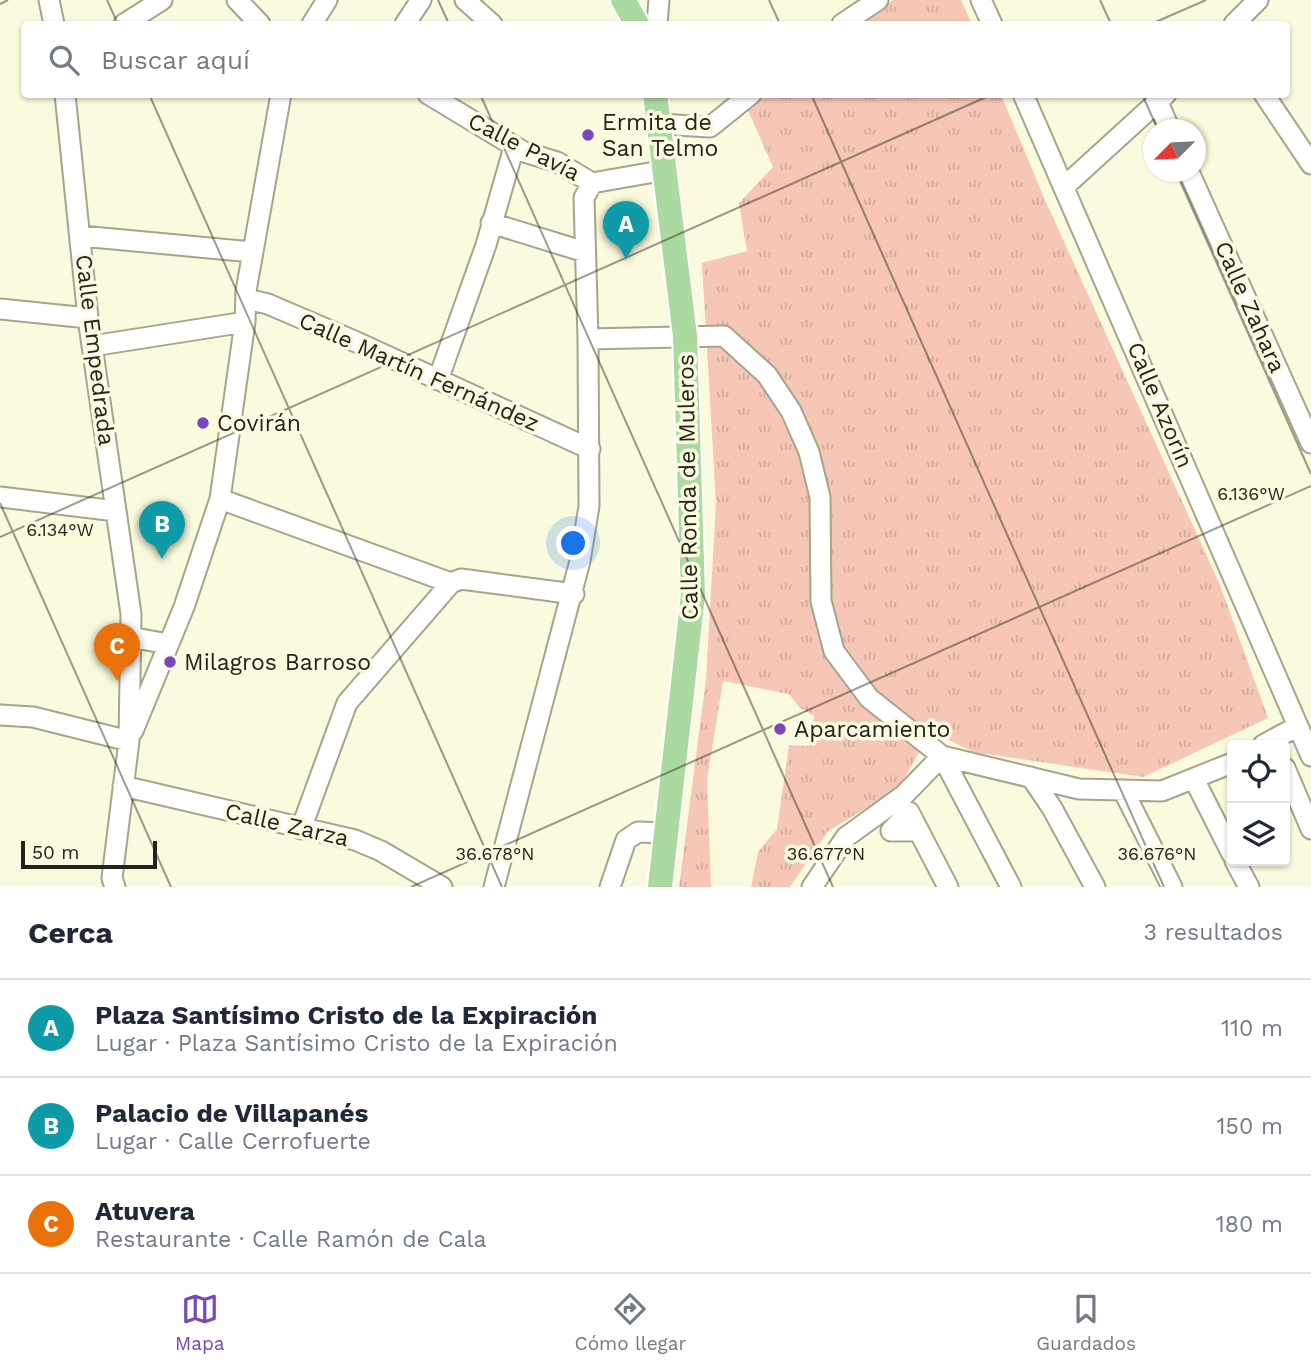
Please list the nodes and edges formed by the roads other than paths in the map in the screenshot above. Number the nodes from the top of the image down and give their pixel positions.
1 (49, 0) edge
2 (162, 0) edge
3 (237, 0) edge
4 (327, 0) edge
5 (421, 0) edge
6 (465, 0) edge
7 (623, 0) edge
8 (659, 0) edge
9 (878, 0) edge
10 (981, 0) edge
11 (1258, 0) edge
12 (53, 21) edge
13 (129, 21) edge
14 (257, 21) edge
15 (314, 21) edge
16 (407, 21) edge
17 (489, 21) edge
18 (635, 21) edge
19 (657, 21) edge
20 (846, 21) edge
21 (991, 21) edge
22 (1237, 21) edge
23 (65, 98) edge
24 (280, 98) edge
25 (435, 98) edge
26 (656, 98) edge
27 (746, 98) edge
28 (1025, 98) edge
29 (1162, 98) edge
30 (1267, 98) edge
31 (1167, 119) edge
32 (659, 124) junction
33 (514, 146) junction
34 (1311, 164) edge
35 (666, 170) junction
36 (1194, 182) edge
37 (592, 183) junction
38 (1065, 186) junction
39 (491, 223) junction
40 (80, 236) junction
41 (252, 252) junction
42 (585, 252) junction
43 (246, 299) junction
44 (0, 309) edge
45 (88, 318) junction
46 (245, 321) junction
47 (685, 336) junction
48 (588, 339) junction
49 (92, 346) junction
50 (438, 380) junction
51 (1311, 443) edge
52 (590, 449) junction
53 (0, 497) edge
54 (220, 499) junction
55 (116, 511) junction
56 (451, 583) junction
57 (574, 594) junction
58 (131, 637) junction
59 (168, 644) junction
60 (0, 715) edge
61 (1298, 726) junction
62 (1276, 740) edge
63 (129, 741) junction
64 (942, 756) junction
65 (1311, 756) edge
66 (1227, 764) edge
67 (1031, 777) junction
68 (1194, 779) junction
69 (1290, 780) edge
70 (123, 786) junction
71 (1123, 790) junction
72 (301, 829) junction
73 (1311, 829) edge
74 (919, 831) dead end
75 (667, 833) junction
76 (1227, 845) edge
77 (1238, 866) edge
78 (112, 884) edge
79 (442, 887) edge
80 (494, 887) edge
81 (610, 887) edge
82 (660, 887) edge
83 (812, 887) edge
84 (948, 887) edge
85 (1011, 887) edge
86 (1095, 887) edge
87 (1172, 887) edge
88 (1249, 887) edge

1 - 12 street
2 - 13 street
3 - 14 street
4 - 15 street
5 - 16 street
6 - 17 street
7 - 18 main road
8 - 19 street
9 - 20 street
10 - 21 street
11 - 22 street
23 - 40 street, Calle Empedrada
24 - 41 street
25 - 33 street, Calle Pavía
26 - 32 main road, Calle Ronda de Muleros
27 - 32 street
28 - 38 street, Calle Azorín
29 - 31 street
29 - 38 street
30 - 34 street
32 - 35 main road, Calle Ronda de Muleros
33 - 37 street, Calle Pavía
33 - 39 street
35 - 37 street, Calle Pavía
35 - 47 main road, Calle Ronda de Muleros
36 - 51 street, Calle Zahara
37 - 42 street
38 - 61 street, Calle Azorín
39 - 42 street
39 - 50 street
40 - 41 street
40 - 45 street, Calle Empedrada
41 - 43 street
42 - 48 street
43 - 46 street
43 - 50 street, Calle Martín Fernández
44 - 45 street
45 - 49 street, Calle Empedrada
46 - 49 street
46 - 54 street
47 - 48 street
47 - 64 street
47 - 75 main road, Calle Ronda de Muleros
48 - 52 street
49 - 55 street, Calle Empedrada
50 - 52 street, Calle Martín Fernández
52 - 57 street
53 - 55 street
54 - 56 street
54 - 59 street
55 - 58 street, Calle Empedrada
56 - 57 street
56 - 72 street
57 - 80 street
58 - 59 street
58 - 63 street, Calle Empedrada
59 - 63 street
60 - 63 street
61 - 62 street
61 - 65 street, Calle Azorín
63 - 70 street
64 - 67 street
64 - 83 street
64 - 85 street
66 - 68 street
67 - 71 street
67 - 86 street
68 - 71 street
68 - 76 street
69 - 73 street
70 - 72 street, Calle Zarza
70 - 78 street
71 - 87 street
72 - 79 street, Calle Zarza
74 - 84 street
75 - 81 street
75 - 82 main road, Calle Ronda de Muleros
77 - 88 street

